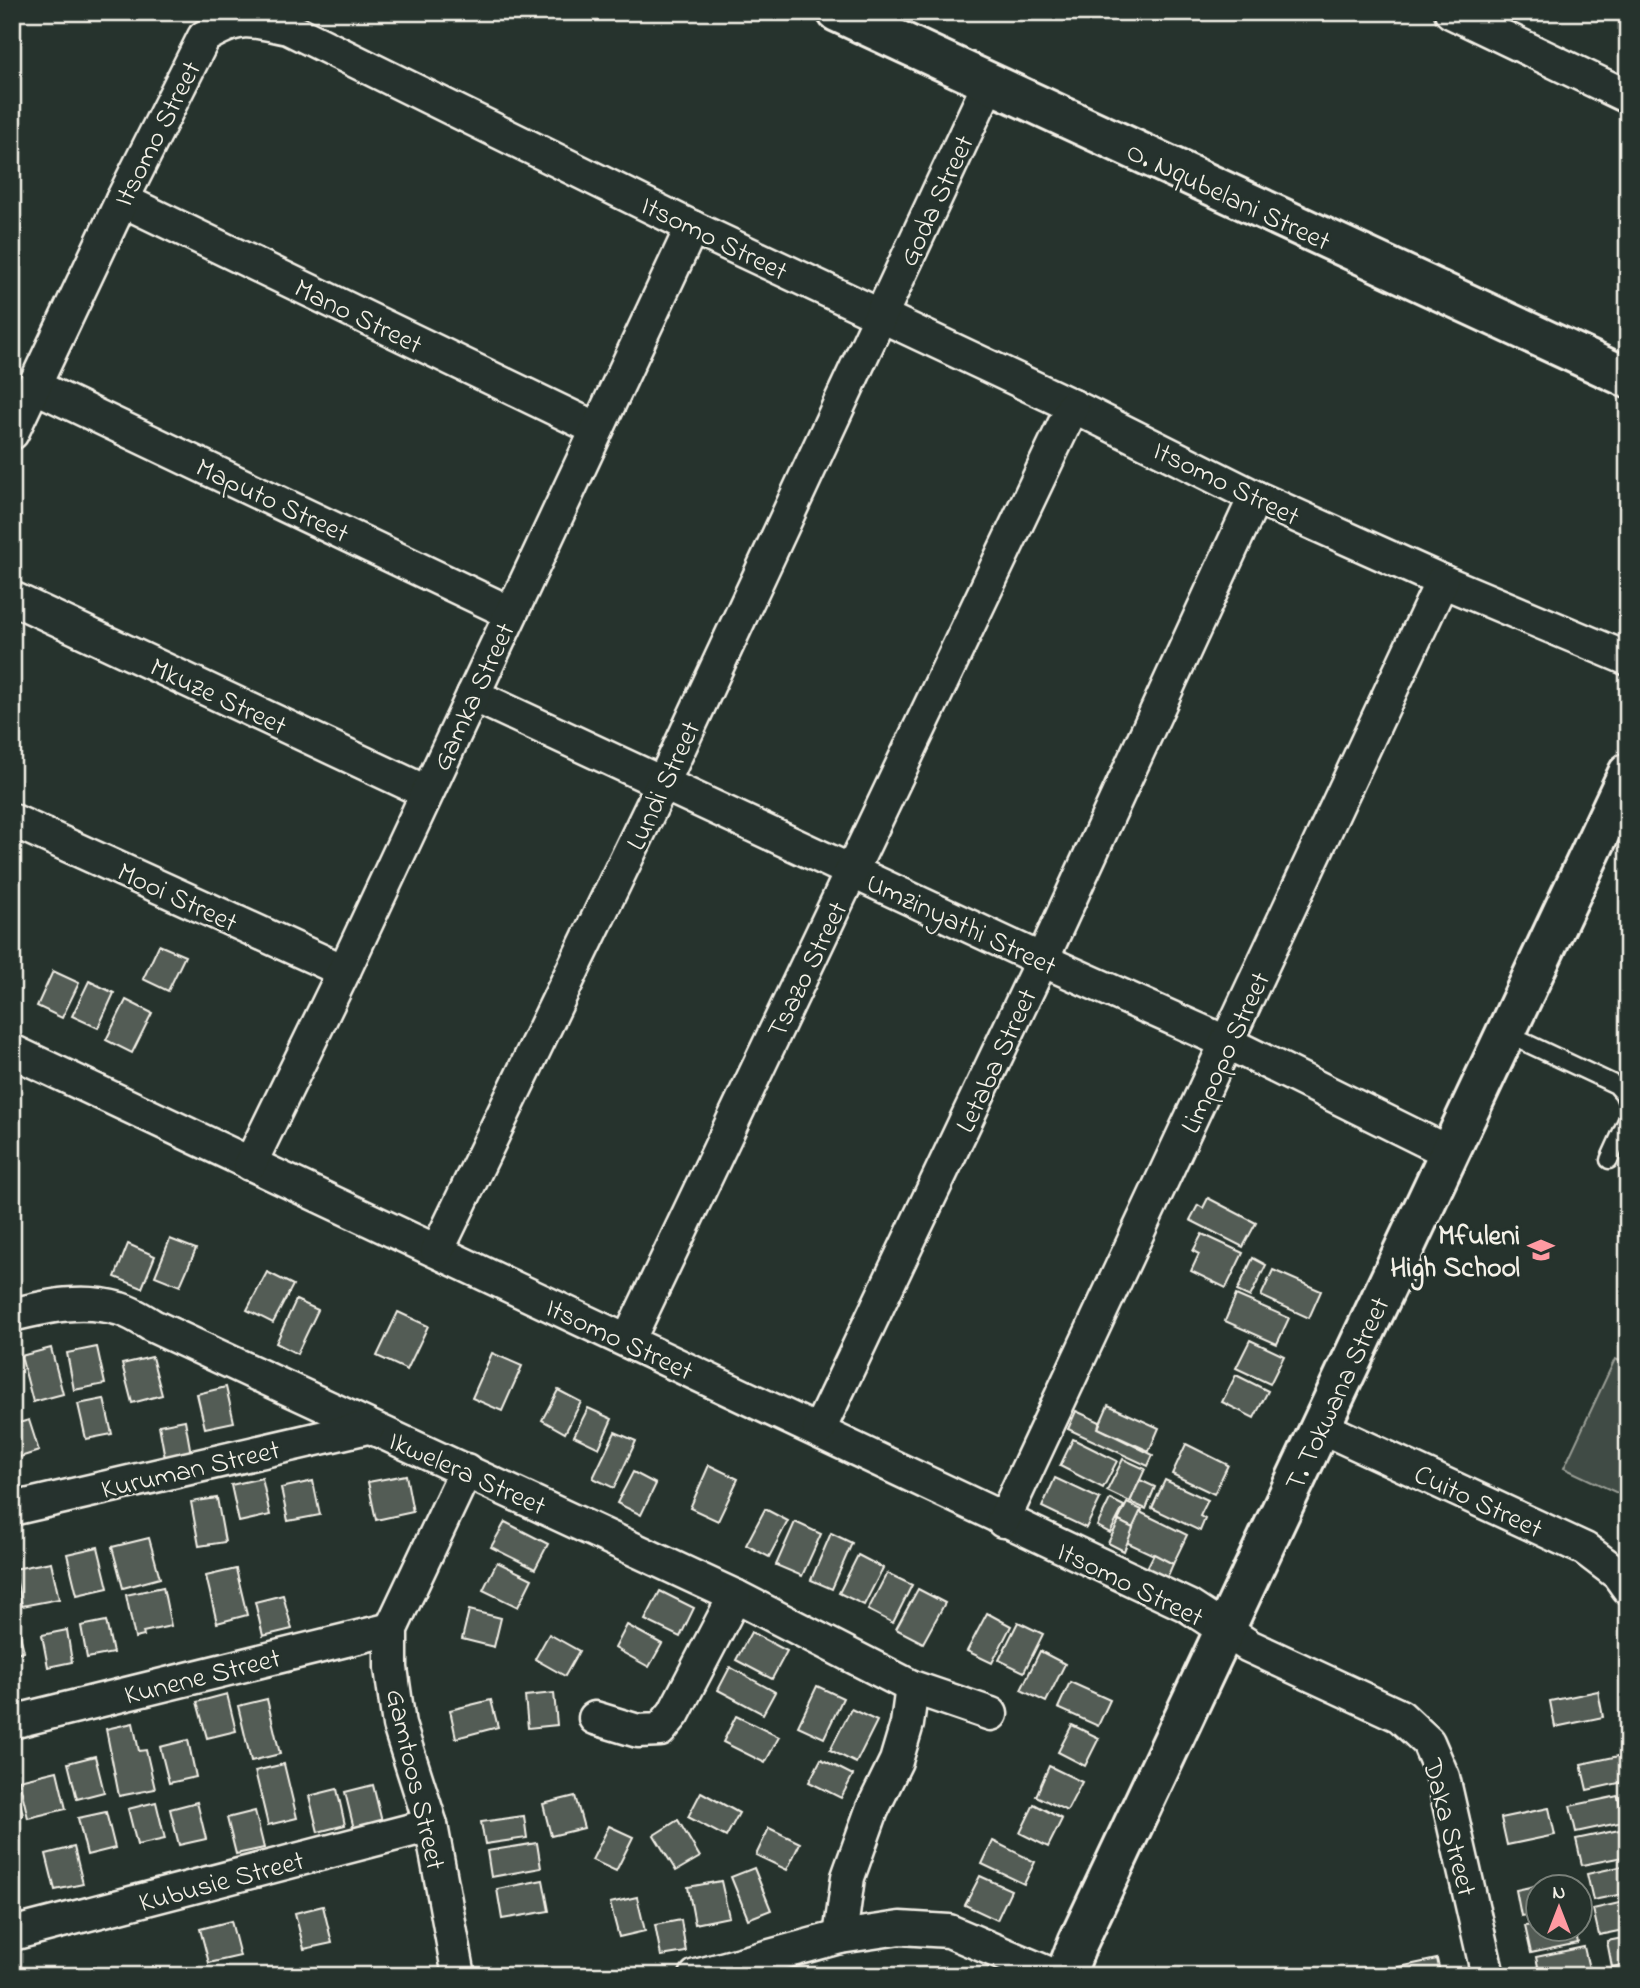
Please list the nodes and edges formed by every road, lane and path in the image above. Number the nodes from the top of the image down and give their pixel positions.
1 (836, 12) edge
2 (1451, 12) edge
3 (1500, 22) edge
4 (989, 83) junction
5 (1628, 97) edge
6 (122, 200) junction
7 (692, 227) junction
8 (881, 316) junction
9 (1626, 379) edge
10 (34, 386) junction
11 (1073, 406) junction
12 (597, 429) junction
13 (12, 433) edge
14 (1255, 497) junction
15 (1442, 581) junction
16 (12, 598) edge
17 (512, 613) junction
18 (1628, 659) edge
19 (473, 695) junction
20 (1628, 773) edge
21 (662, 785) junction
22 (426, 792) junction
23 (12, 820) edge
24 (852, 873) junction
25 (1042, 960) junction
26 (344, 971) junction
27 (1506, 1033) junction
28 (1228, 1043) junction
29 (12, 1051) edge
30 (1628, 1104) edge
31 (1628, 1118) edge
32 (1450, 1153) junction
33 (1609, 1160) dead end
34 (250, 1164) junction
35 (437, 1251) junction
36 (12, 1315) edge
37 (628, 1342) junction
38 (368, 1427) junction
39 (1321, 1427) junction
40 (819, 1430) junction
41 (466, 1470) junction
42 (12, 1510) edge
43 (1003, 1521) junction
44 (1628, 1588) edge
45 (735, 1596) junction
46 (391, 1629) junction
47 (1224, 1632) junction
48 (912, 1687) junction
49 (991, 1714) dead end
50 (595, 1718) dead end
51 (12, 1722) edge
52 (430, 1825) junction
53 (12, 1934) edge
54 (840, 1937) junction
55 (459, 1976) edge
56 (696, 1976) edge
57 (1055, 1976) edge
58 (1066, 1976) edge
59 (1489, 1976) edge

1 - 4 street, O. Nqubelani Street
2 - 3 street
3 - 5 street
4 - 8 street, Goda Street
4 - 9 street, O. Nqubelani Street
6 - 7 street, Itsomo Street
6 - 10 street, Itsomo Street
6 - 12 street, Mano Street
7 - 8 street, Itsomo Street
7 - 12 street, Gamka Street
8 - 11 street, Itsomo Street
8 - 21 street, Lundi Street
10 - 13 street, Itsomo Street
10 - 17 street, Maputo Street
11 - 14 street, Itsomo Street
11 - 24 street, Tsazo Street
12 - 17 street, Gamka Street
14 - 15 street, Itsomo Street
14 - 25 street, Letaba Street
15 - 18 street, Itsomo Street
15 - 28 street, Limpopo Street
16 - 22 street, Mkuze Street
17 - 19 street, Gamka Street
19 - 21 street, Umzinyathi Street
19 - 22 street, Gamka Street
20 - 27 street, T. Tokwana Street
21 - 24 street, Umzinyathi Street
21 - 35 street, Lundi Street
22 - 26 street, Gamka Street
23 - 26 street, Mooi Street
24 - 25 street, Umzinyathi Street
24 - 37 street, Tsazo Street
25 - 28 street, Umzinyathi Street
25 - 40 street, Letaba Street
26 - 34 street, Gamka Street
27 - 30 lane
27 - 32 street, T. Tokwana Street
28 - 32 street, Umzinyathi Street
28 - 43 street, Limpopo Street
29 - 34 street, Itsomo Street
31 - 33 lane
32 - 39 street, T. Tokwana Street
34 - 35 street, Itsomo Street
35 - 37 street, Itsomo Street
36 - 38 street, Ikwelera Street
37 - 40 street, Itsomo Street
38 - 41 street, Ikwelera Street
38 - 42 street, Kuruman Street
39 - 44 street, Cuito Street
39 - 47 street, T. Tokwana Street
40 - 43 street, Itsomo Street
41 - 45 street, Ikwelera Street
41 - 46 street, Gamtoos Street
43 - 47 street, Itsomo Street
45 - 48 street, Ikwelera Street
45 - 50 street
46 - 51 street, Kunene Street
46 - 52 street, Gamtoos Street
47 - 58 street, T. Tokwana Street
47 - 59 street, Daka Street
48 - 49 street, Ikwelera Street
48 - 54 street
52 - 53 street, Kubusie Street
52 - 55 street, Gamtoos Street
54 - 56 street
54 - 57 street

